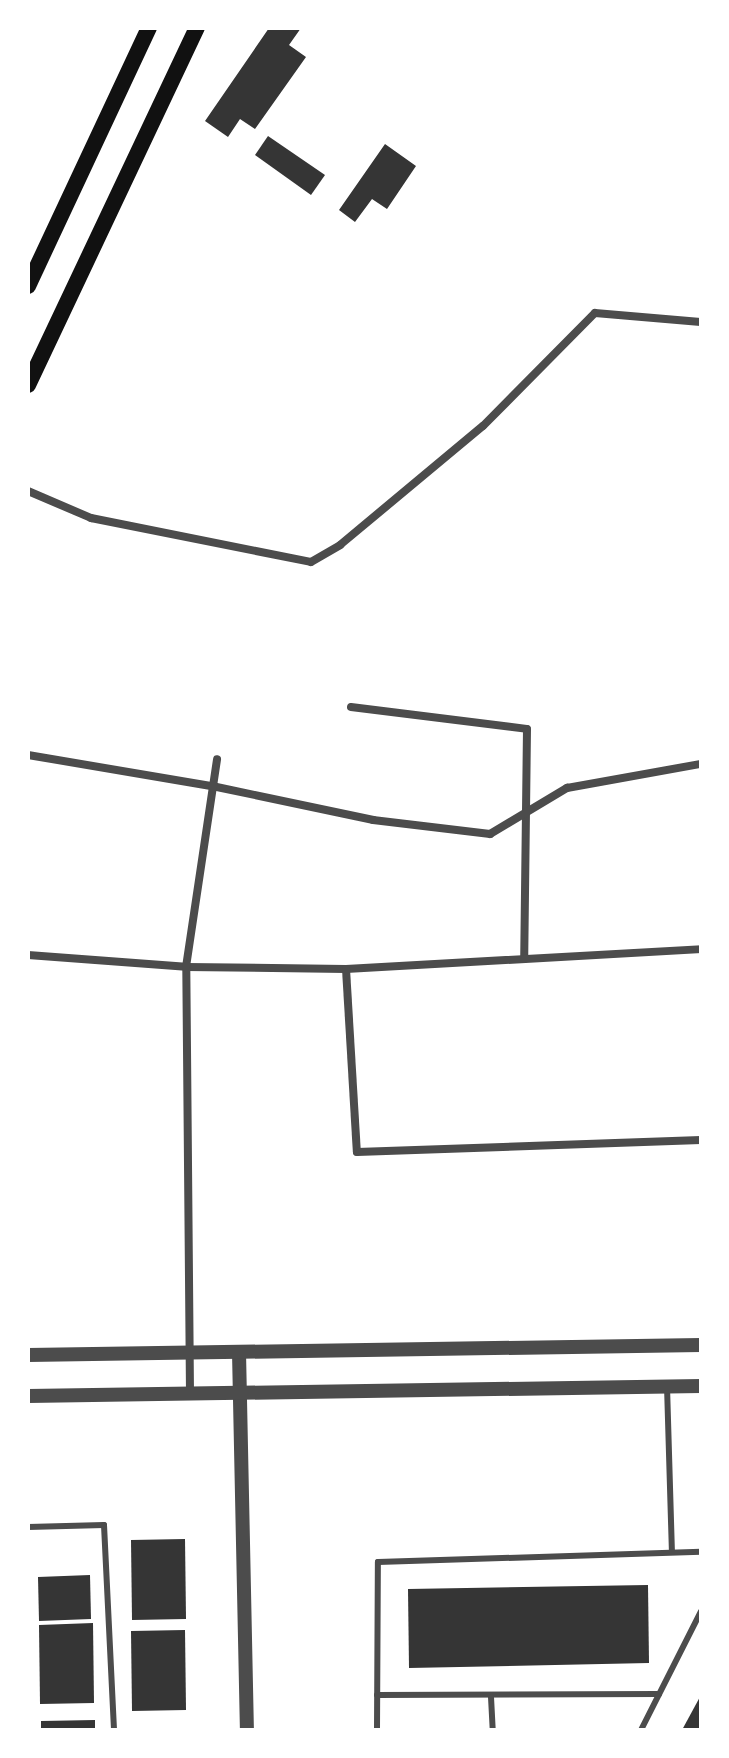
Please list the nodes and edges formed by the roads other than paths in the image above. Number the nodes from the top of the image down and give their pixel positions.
1 (149, 28) edge
2 (197, 28) edge
3 (28, 286) edge
4 (701, 322) edge
5 (28, 385) edge
6 (28, 491) edge
7 (351, 707) dead end
8 (28, 755) edge
9 (217, 759) dead end
10 (701, 764) edge
11 (212, 786) junction
12 (528, 811) junction
13 (701, 949) edge
14 (28, 955) edge
15 (524, 959) junction
16 (186, 967) junction
17 (346, 969) junction
18 (701, 1140) edge
19 (701, 1345) edge
20 (239, 1352) junction
21 (190, 1353) junction
22 (28, 1355) edge
23 (667, 1386) junction
24 (701, 1386) edge
25 (190, 1393) junction
26 (240, 1393) junction
27 (28, 1396) edge
28 (28, 1527) edge
29 (672, 1552) junction
30 (701, 1552) edge
31 (701, 1611) edge
32 (659, 1694) junction
33 (377, 1695) junction
34 (491, 1697) junction
35 (114, 1730) edge
36 (247, 1730) edge
37 (377, 1730) edge
38 (493, 1730) edge
39 (641, 1730) edge

1 - 3 main road
2 - 5 main road
4 - 6 street
7 - 12 street
8 - 11 street
9 - 11 street
10 - 12 street
11 - 12 street
11 - 16 street
12 - 15 street
13 - 15 street
14 - 16 street
15 - 17 street
16 - 17 street
16 - 21 street
17 - 18 street
19 - 20 street
20 - 21 street
20 - 26 street
21 - 22 street
21 - 25 street
23 - 24 street
23 - 26 street
23 - 29 lane
25 - 26 street
25 - 27 street
26 - 36 street
28 - 35 lane
29 - 30 lane
29 - 33 lane
31 - 32 lane
32 - 34 lane
32 - 39 lane
33 - 34 lane
33 - 37 lane
34 - 38 lane

